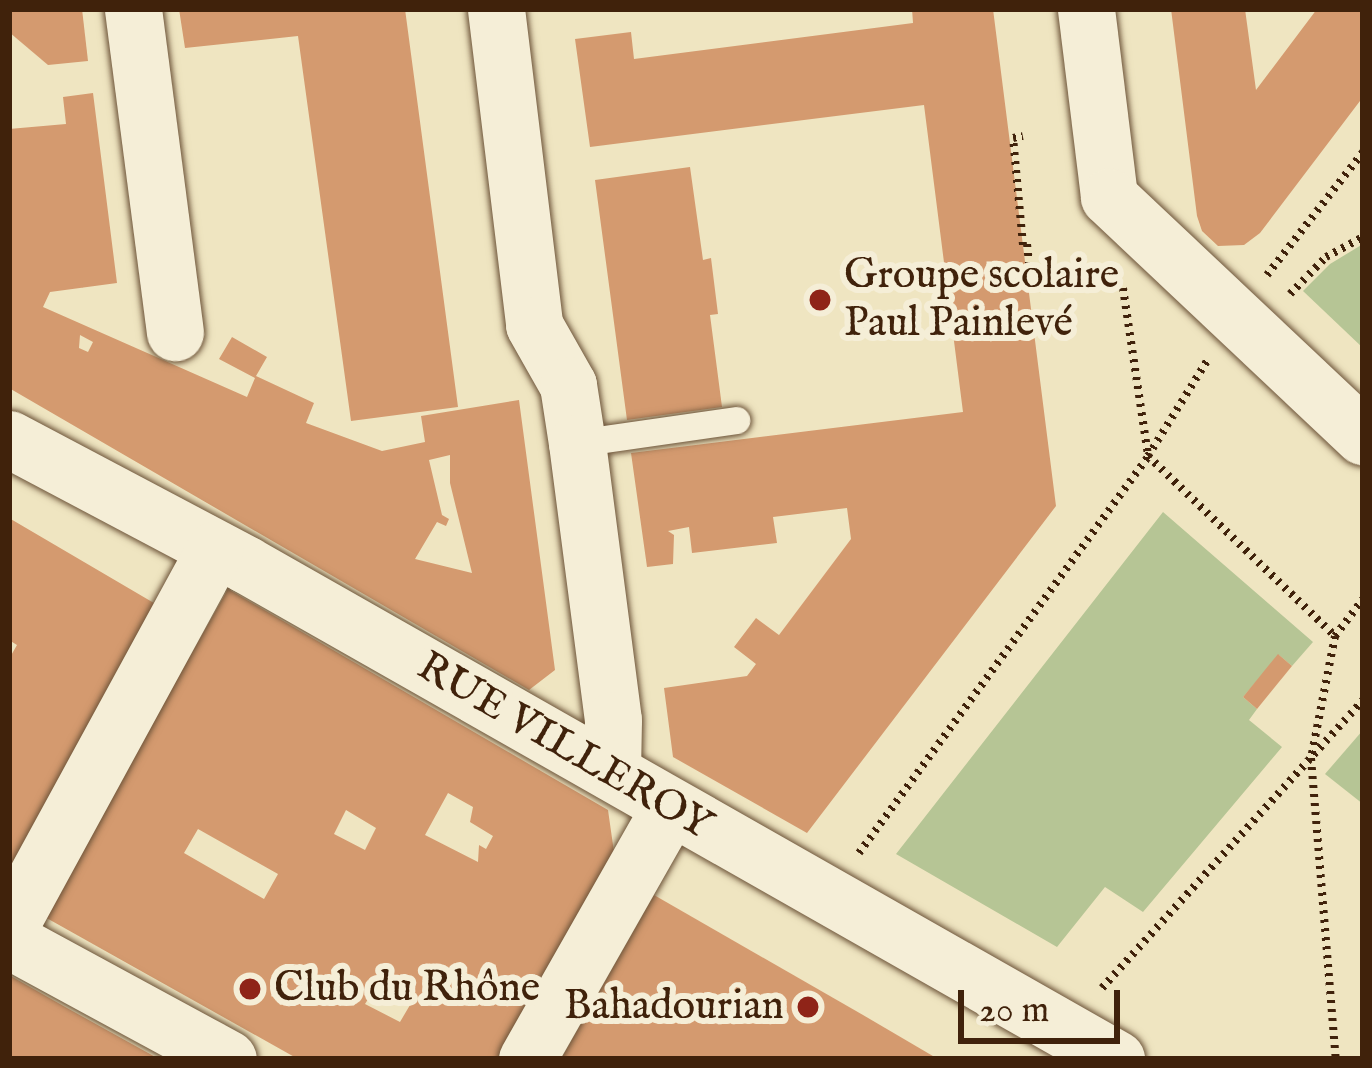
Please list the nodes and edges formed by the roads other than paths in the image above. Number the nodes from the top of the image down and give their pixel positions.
1 (133, 9) edge
2 (496, 9) edge
3 (1085, 9) edge
4 (175, 332) dead end
5 (736, 421) dead end
6 (1363, 436) edge
7 (9, 439) edge
8 (577, 443) junction
9 (215, 549) junction
10 (612, 772) junction
11 (669, 808) junction
12 (9, 927) edge
13 (9, 940) edge
14 (1052, 1044) edge
15 (229, 1059) edge
16 (527, 1059) edge
17 (1115, 1059) edge

1 - 4 street
2 - 8 street
3 - 6 street
5 - 8 lane
7 - 9 street, RUE VILLEROY
8 - 10 street
9 - 10 street, RUE VILLEROY
9 - 12 street
10 - 11 street, RUE VILLEROY
11 - 14 street, RUE VILLEROY
11 - 16 street
13 - 15 street
14 - 17 street, RUE VILLEROY

